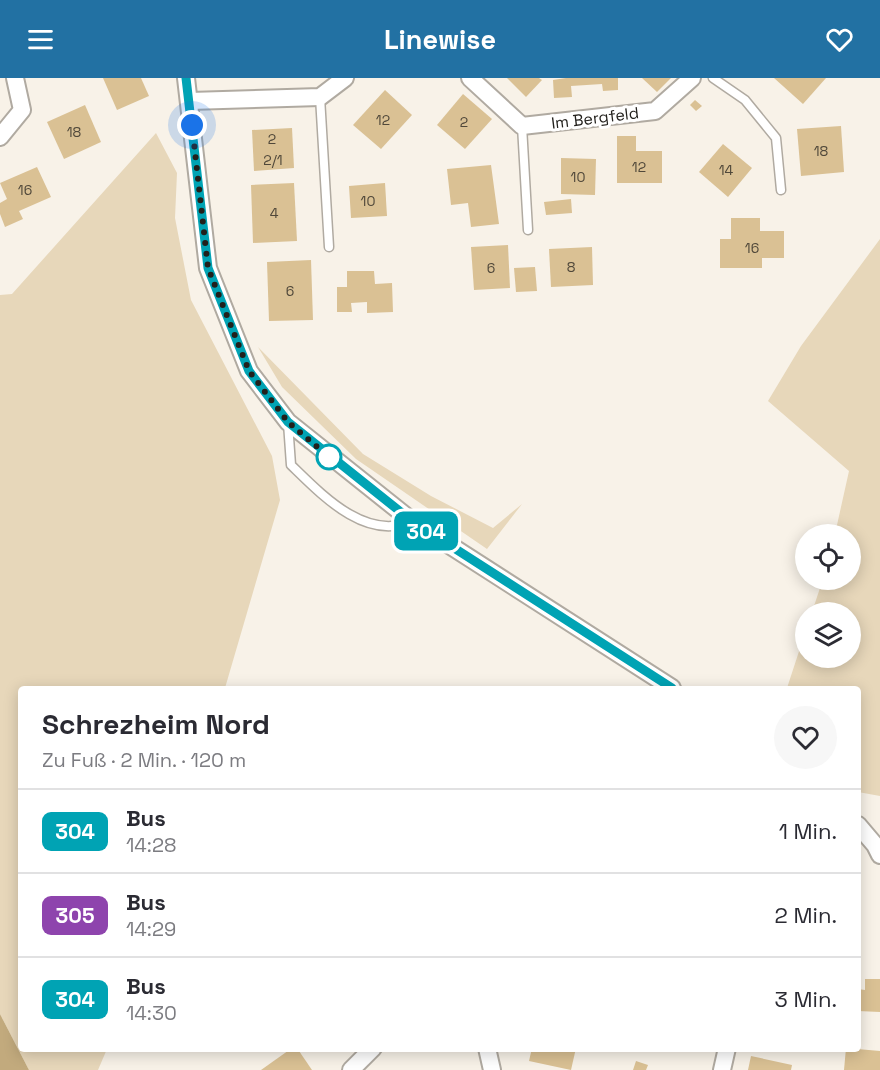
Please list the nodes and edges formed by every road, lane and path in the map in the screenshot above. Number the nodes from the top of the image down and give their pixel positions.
1 (15, 78) edge
2 (186, 78) edge
3 (345, 78) edge
4 (470, 78) edge
5 (692, 78) edge
6 (713, 78) edge
7 (320, 97) junction
8 (190, 101) junction
9 (522, 126) junction
10 (0, 137) edge
11 (781, 189) dead end
12 (528, 230) dead end
13 (329, 247) dead end
14 (288, 422) junction
15 (412, 521) junction
16 (669, 686) edge
17 (861, 829) edge
18 (880, 855) edge
19 (369, 1052) edge
20 (488, 1052) edge
21 (726, 1052) edge
22 (351, 1070) edge
23 (492, 1070) edge
24 (722, 1070) edge

1 - 10 street
2 - 8 street
3 - 7 street
4 - 9 street
5 - 9 street, Im Bergfeld
6 - 11 lane
7 - 8 street
7 - 13 lane
8 - 14 street
9 - 12 lane
14 - 15 street
14 - 15 lane
15 - 16 street
17 - 18 street
19 - 22 street
20 - 23 street
21 - 24 street

